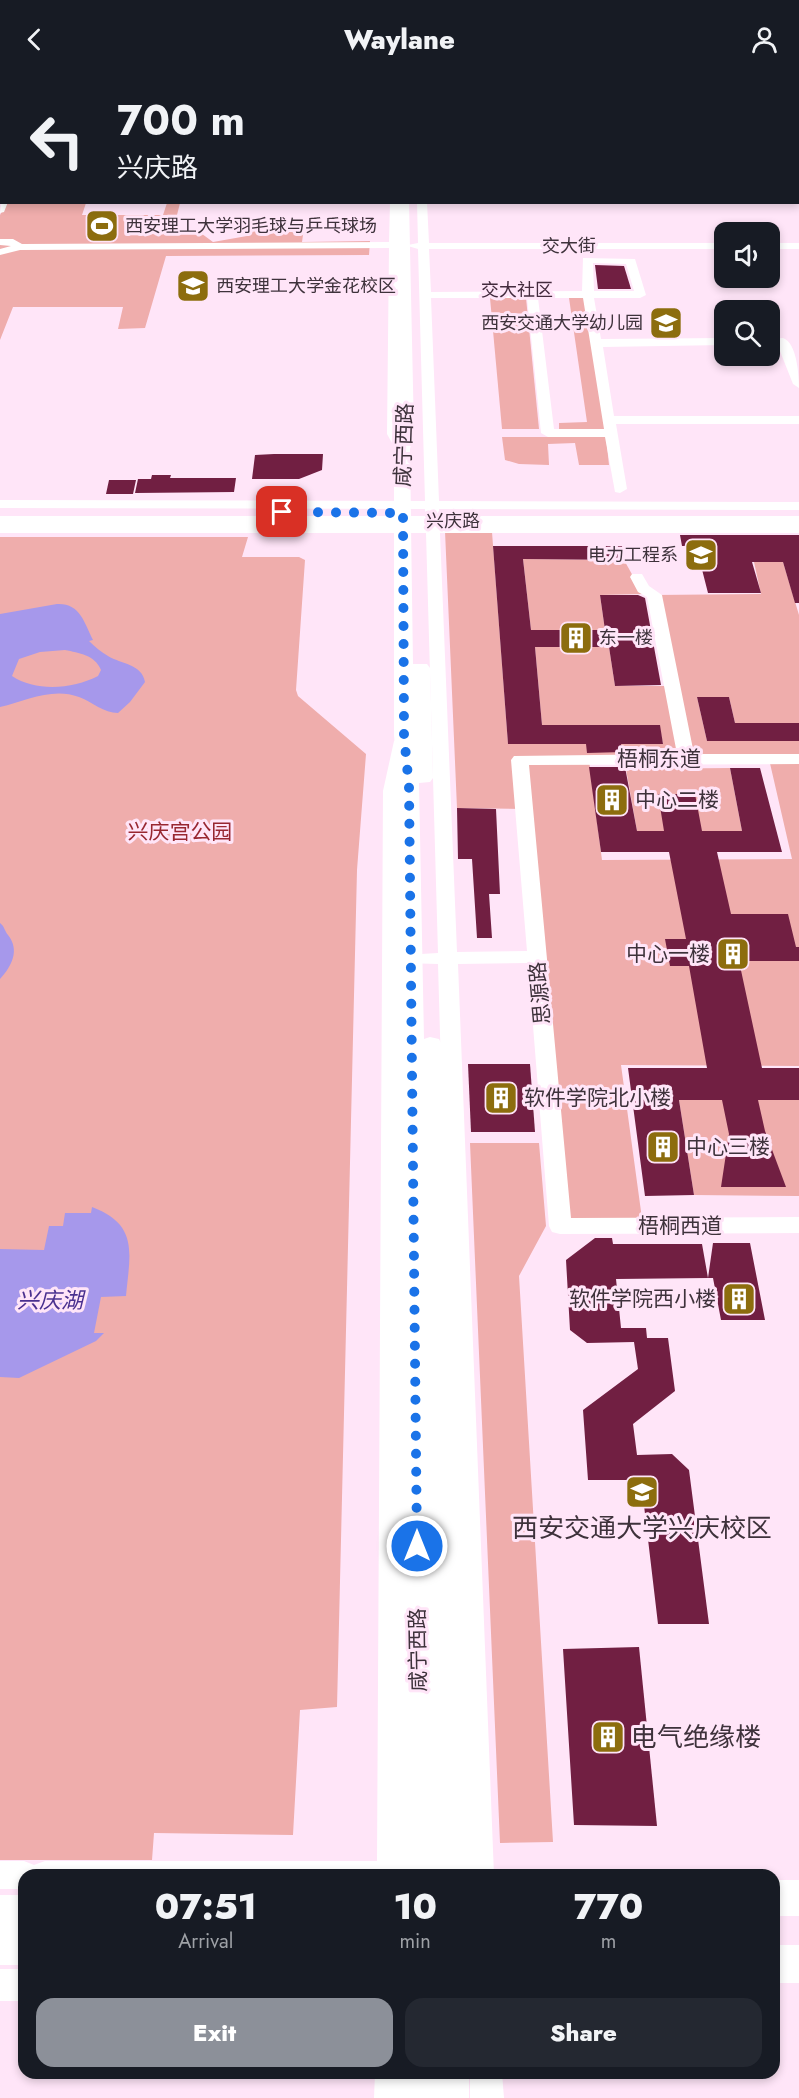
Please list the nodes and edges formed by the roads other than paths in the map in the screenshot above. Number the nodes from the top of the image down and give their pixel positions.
1 (396, 204) edge
2 (403, 204) edge
3 (412, 204) edge
4 (421, 204) edge
5 (0, 242) edge
6 (409, 246) junction
7 (714, 246) edge
8 (780, 246) edge
9 (799, 246) edge
10 (20, 247) junction
11 (0, 252) edge
12 (588, 294) junction
13 (424, 295) junction
14 (532, 295) junction
15 (714, 342) edge
16 (780, 342) edge
17 (596, 343) junction
18 (799, 384) edge
19 (799, 420) edge
20 (610, 427) junction
21 (620, 489) dead end
22 (0, 504) edge
23 (799, 506) edge
24 (0, 511) edge
25 (799, 513) edge
26 (417, 516) junction
27 (0, 521) edge
28 (799, 521) edge
29 (0, 528) edge
30 (799, 529) edge
31 (638, 577) dead end
32 (404, 735) junction
33 (441, 753) junction
34 (520, 759) joint
35 (686, 759) junction
36 (799, 759) edge
37 (424, 792) junction
38 (537, 957) junction
39 (429, 959) junction
40 (560, 1226) joint
41 (798, 1228) edge
42 (399, 1869) edge
43 (399, 1869) edge
44 (446, 1869) edge
45 (479, 1869) edge
46 (0, 1875) edge
47 (18, 1875) edge
48 (780, 1898) edge
49 (799, 1898) edge
50 (0, 1913) edge
51 (18, 1913) edge
52 (0, 1947) edge
53 (18, 1947) edge
54 (780, 1964) edge
55 (799, 1964) edge
56 (0, 1985) edge
57 (18, 1985) edge
58 (391, 2079) edge
59 (422, 2079) edge
60 (449, 2079) edge
61 (486, 2079) edge
62 (391, 2098) edge
63 (422, 2098) edge
64 (450, 2098) edge
65 (487, 2098) edge

1 - 6 street
2 - 6 main road, 咸宁西路
3 - 6 main road, 咸宁西路
4 - 6 street
5 - 10 street
6 - 7 street, 交大街
6 - 10 street, 交大街
6 - 13 street
6 - 26 main road, 咸宁西路
6 - 26 main road, 咸宁西路
8 - 9 street
10 - 11 street
12 - 12 street
12 - 14 street
12 - 17 street
13 - 14 street
13 - 26 street
14 - 20 street
15 - 17 street
16 - 18 street
17 - 20 street
19 - 20 street
20 - 21 street
22 - 26 street
23 - 26 street
24 - 26 main road, 兴庆路
25 - 26 main road, 兴庆路
26 - 27 main road, 兴庆路
26 - 28 main road, 兴庆路
26 - 29 street
26 - 30 street
26 - 32 main road, 咸宁西路
26 - 33 street
26 - 37 main road, 咸宁西路
31 - 35 street
32 - 39 main road, 咸宁西路
32 - 42 street
33 - 37 main road
33 - 39 street
34 - 35 street, 梧桐东道
34 - 38 street, 思源路
35 - 36 street, 梧桐东道
37 - 39 main road, 咸宁西路
38 - 39 street
38 - 40 street, 思源路
39 - 43 main road, 咸宁西路
39 - 44 main road, 咸宁西路
39 - 45 street
40 - 41 street, 梧桐西道
46 - 47 street
48 - 49 main road
50 - 51 main road
52 - 53 main road
54 - 55 main road
56 - 57 street
58 - 62 street
59 - 63 main road
60 - 64 main road
61 - 65 street

